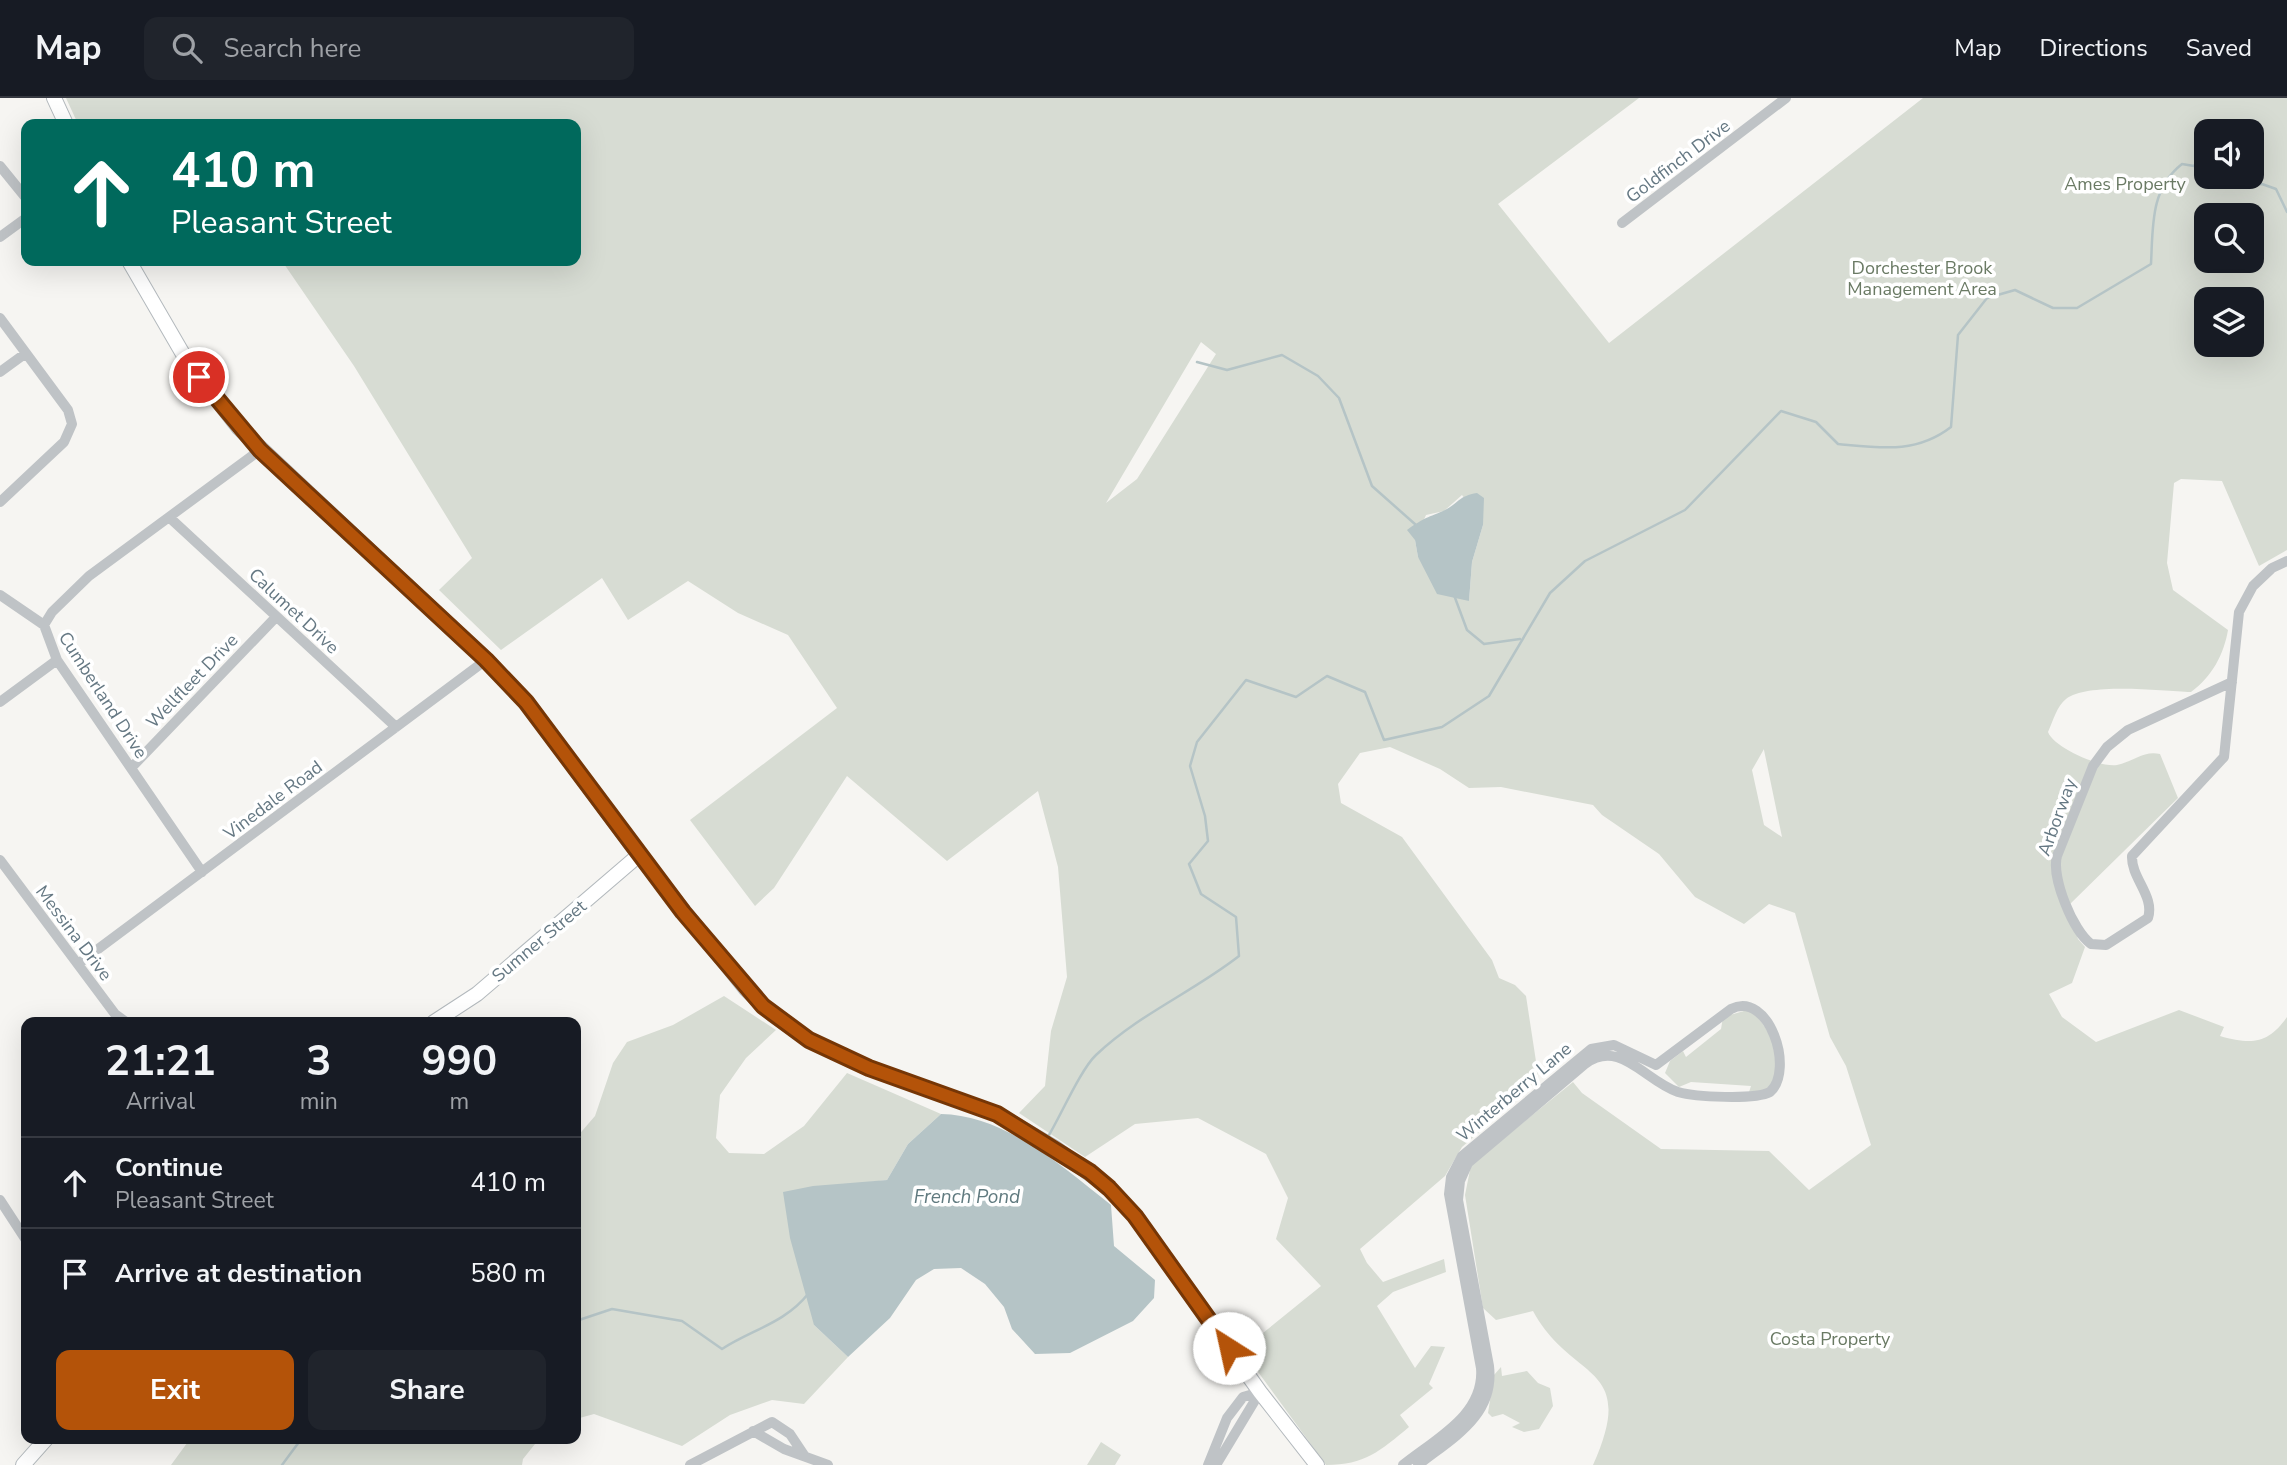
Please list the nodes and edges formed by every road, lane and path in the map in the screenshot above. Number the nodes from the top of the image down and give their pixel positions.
1 (54, 98) edge
2 (1786, 98) edge
3 (64, 119) edge
4 (0, 166) edge
5 (21, 192) edge
6 (21, 222) edge
7 (1622, 223) dead end
8 (0, 237) edge
9 (132, 266) edge
10 (0, 318) edge
11 (26, 353) junction
12 (0, 372) edge
13 (260, 450) junction
14 (0, 502) edge
15 (170, 518) junction
16 (2287, 561) edge
17 (0, 595) edge
18 (276, 617) junction
19 (44, 625) junction
20 (57, 660) junction
21 (486, 660) junction
22 (2232, 682) junction
23 (0, 702) edge
24 (397, 727) junction
25 (131, 768) junction
26 (639, 855) junction
27 (0, 860) edge
28 (202, 872) junction
29 (78, 964) junction
30 (119, 1017) edge
31 (442, 1017) edge
32 (1659, 1064) junction
33 (1661, 1082) junction
34 (0, 1200) edge
35 (21, 1232) edge
36 (1468, 1276) junction
37 (1260, 1392) junction
38 (1475, 1412) junction
39 (753, 1431) junction
40 (42, 1444) edge
41 (804, 1455) junction
42 (23, 1465) edge
43 (690, 1465) edge
44 (828, 1465) edge
45 (1208, 1465) edge
46 (1216, 1465) edge
47 (1317, 1465) edge
48 (1403, 1465) edge
49 (1418, 1465) edge

1 - 3 main road
2 - 7 street, Goldfinch Drive
4 - 5 street
6 - 8 street
9 - 13 main road
10 - 11 street
11 - 12 street
11 - 14 street
13 - 15 street, Cumberland Drive
13 - 21 main road
15 - 18 street, Calumet Drive
15 - 19 street, Cumberland Drive
16 - 22 street, Arborway
17 - 19 street
18 - 24 street, Calumet Drive
18 - 25 street, Wellfleet Drive
19 - 20 street, Cumberland Drive
20 - 23 street
20 - 25 street, Cumberland Drive
21 - 24 street, Vinedale Road
21 - 26 main road
22 - 22 street, Arborway
24 - 28 street, Vinedale Road
25 - 28 street, Cumberland Drive
26 - 31 main road, Sumner Street
26 - 37 main road
27 - 29 street, Messina Drive
28 - 29 street, Vinedale Road
29 - 30 street, Messina Drive
32 - 33 street
32 - 33 street, Winterberry Lane
32 - 36 street, Winterberry Lane
33 - 36 street, Winterberry Lane
34 - 35 street
36 - 38 street, Winterberry Lane
37 - 45 street
37 - 46 street
37 - 47 main road
38 - 48 street
38 - 49 street
39 - 41 street
39 - 41 street
39 - 43 street
40 - 42 main road
41 - 44 street

